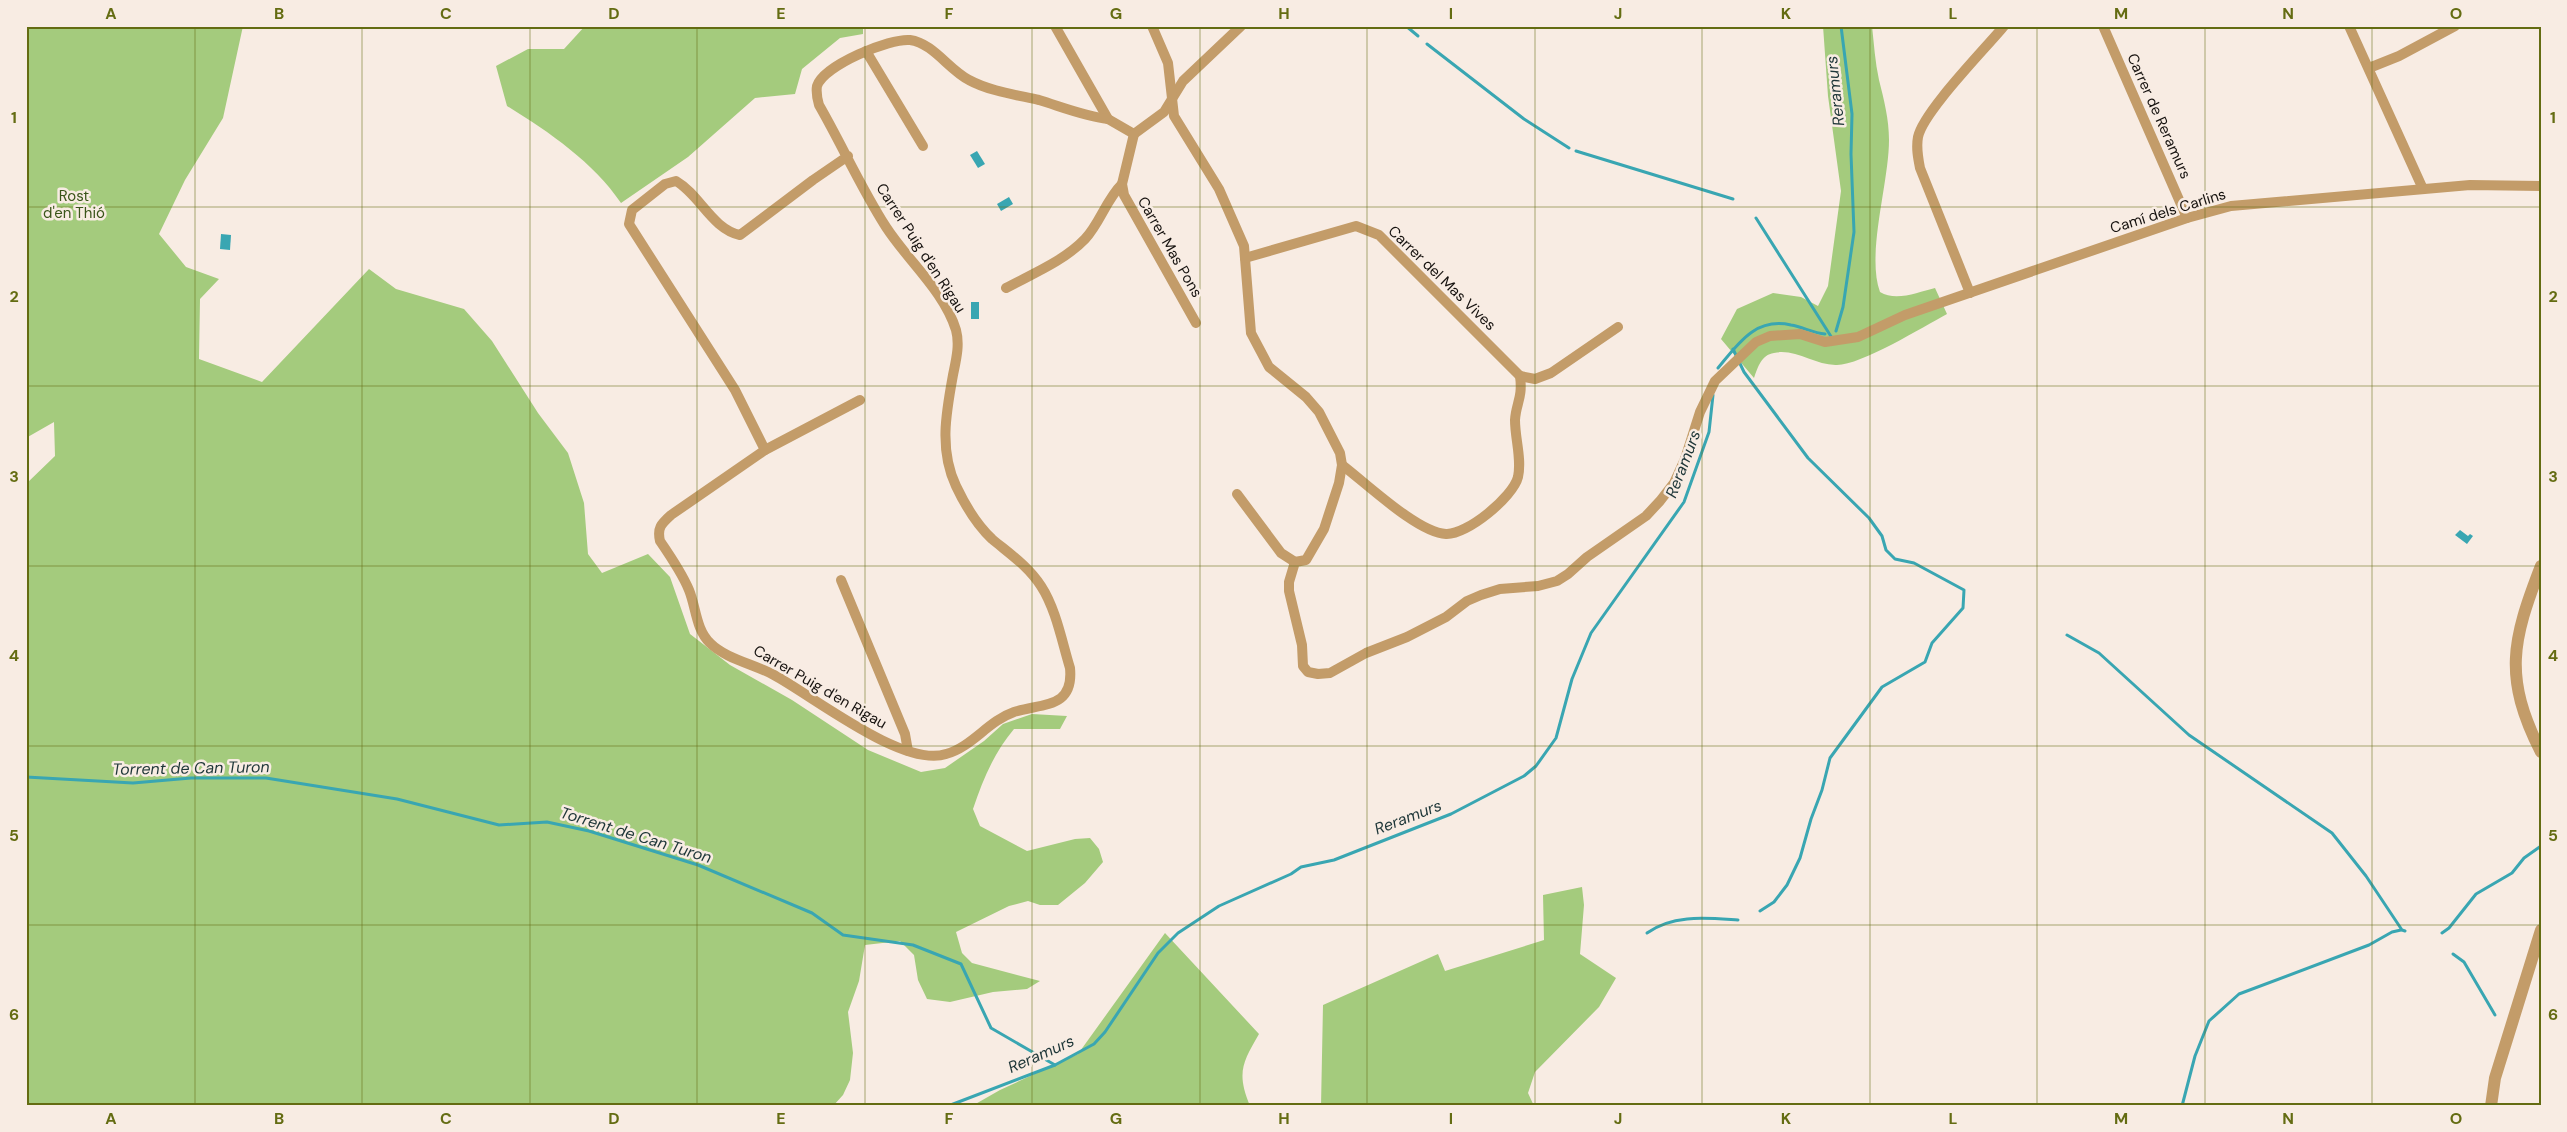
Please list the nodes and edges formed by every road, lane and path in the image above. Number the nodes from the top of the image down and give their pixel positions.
1 (1055, 26) edge
2 (1152, 26) edge
3 (1241, 26) edge
4 (2004, 26) edge
5 (2103, 26) edge
6 (2349, 26) edge
7 (2455, 26) edge
8 (866, 51) junction
9 (2368, 68) junction
10 (1171, 99) junction
11 (1108, 119) junction
12 (1134, 134) junction
13 (923, 146) dead end
14 (848, 156) junction
15 (1122, 184) junction
16 (2541, 186) edge
17 (2423, 189) junction
18 (2187, 218) junction
19 (1245, 258) junction
20 (1006, 288) dead end
21 (1970, 293) junction
22 (1196, 323) dead end
23 (1618, 327) dead end
24 (1520, 376) junction
25 (860, 400) dead end
26 (765, 450) junction
27 (1342, 465) junction
28 (1237, 494) dead end
29 (1295, 562) junction
30 (2541, 566) edge
31 (841, 580) dead end
32 (908, 751) junction
33 (2541, 752) edge
34 (2541, 930) edge
35 (2491, 1106) edge

1 - 11 street
2 - 10 street
3 - 10 street
4 - 21 street
5 - 18 street, Carrer de Reramurs
6 - 9 street
7 - 9 street
8 - 11 street
8 - 13 street
8 - 14 street, Carrer Puig d'en Rigau
9 - 17 street
10 - 12 street
10 - 19 street
11 - 12 street
12 - 15 street, Carrer Mas Pons
14 - 26 street
14 - 32 street, Carrer Puig d'en Rigau
15 - 20 street, Carrer Mas Pons
15 - 22 street, Carrer Mas Pons
16 - 17 street, Camí dels Carlins
17 - 18 street, Camí dels Carlins
18 - 21 street, Camí dels Carlins
19 - 24 street, Carrer del Mas Vives
19 - 27 street
21 - 29 street, Camí dels Carlins
23 - 24 street
24 - 27 street
25 - 26 street, Carrer Puig d'en Rigau
26 - 32 street, Carrer Puig d'en Rigau
27 - 29 street
28 - 29 street
30 - 33 street
31 - 32 street, Carrer Puig d'en Rigau
34 - 35 street

